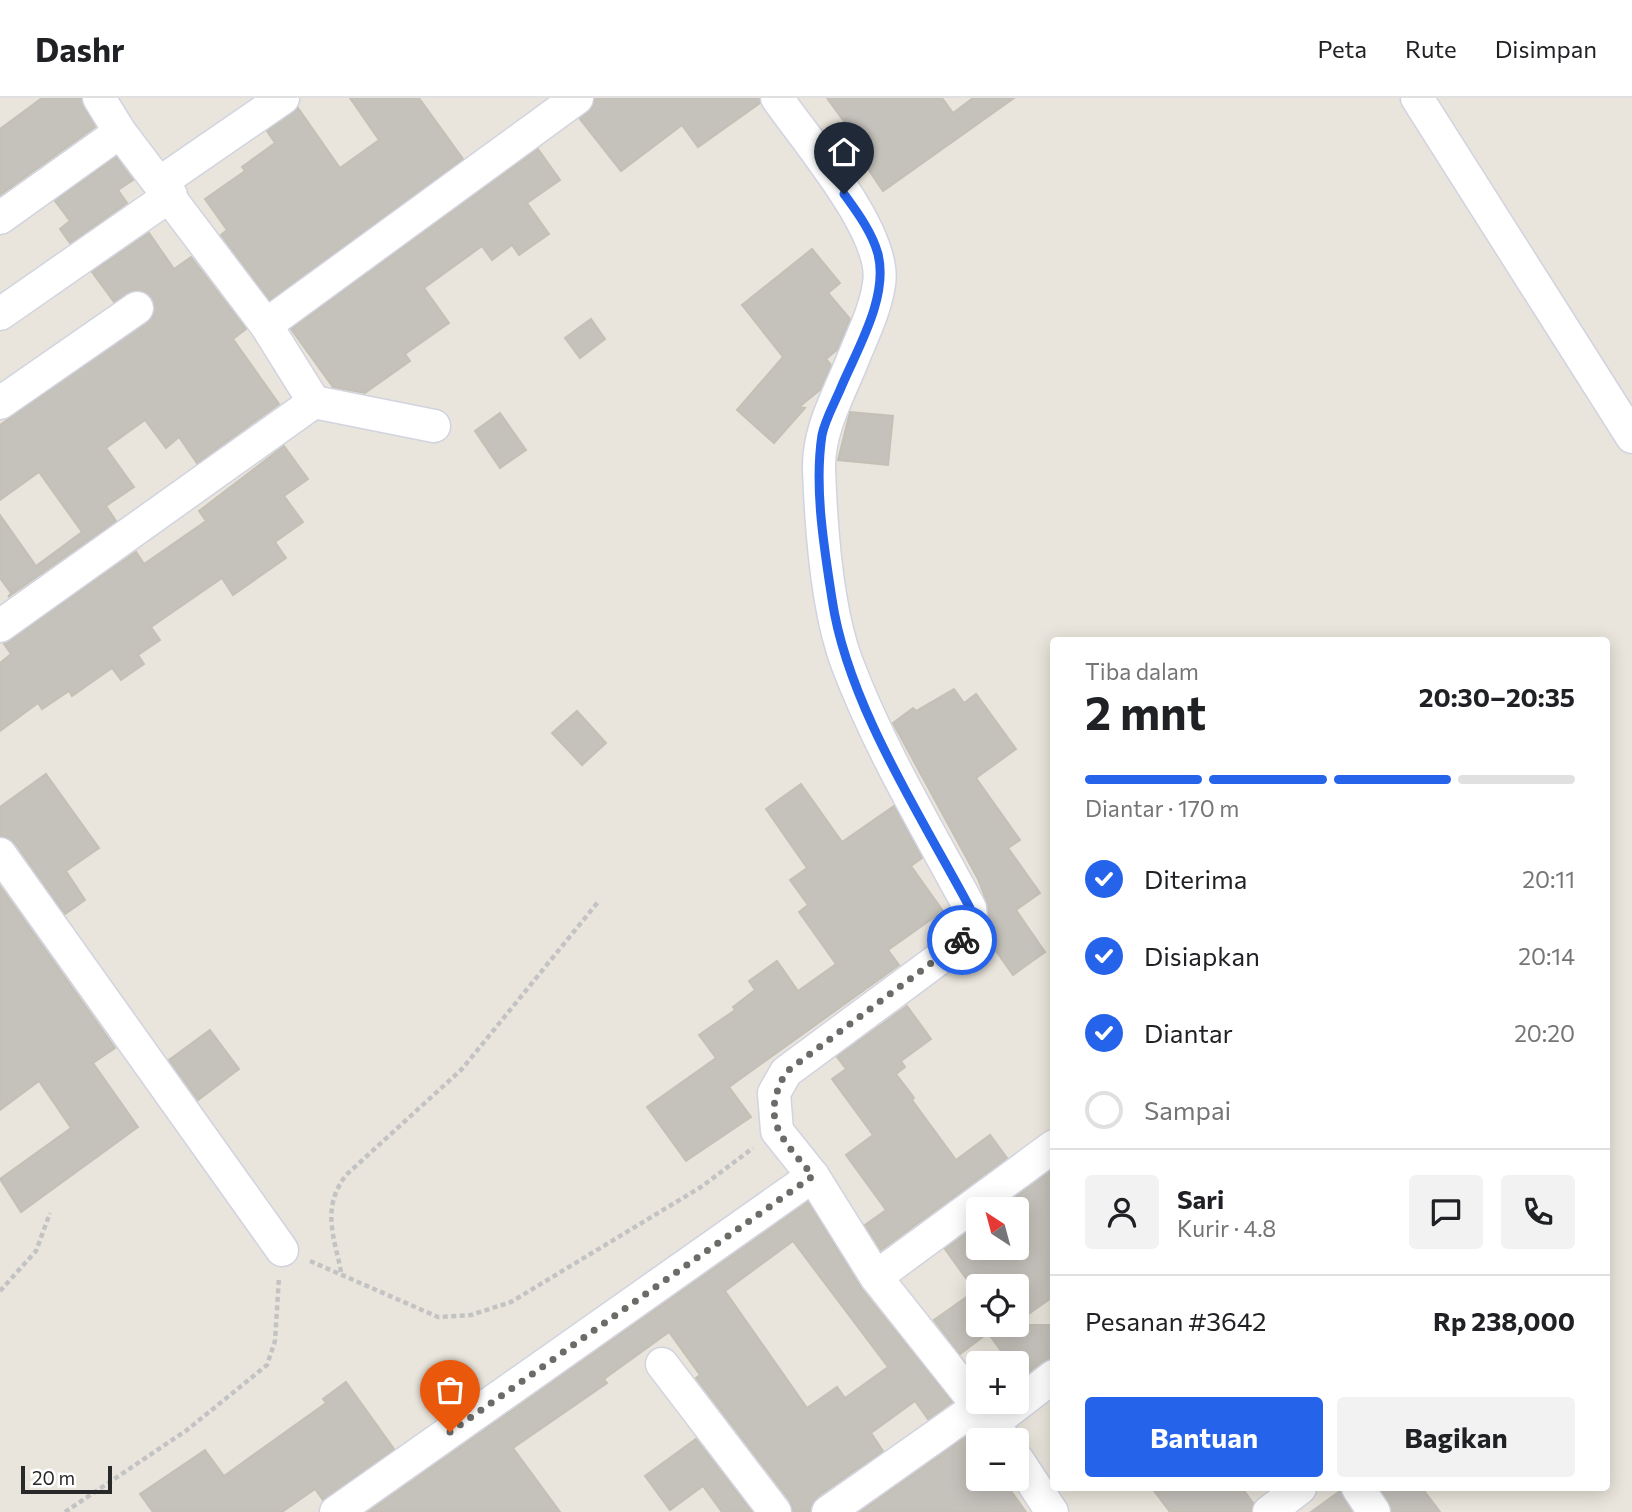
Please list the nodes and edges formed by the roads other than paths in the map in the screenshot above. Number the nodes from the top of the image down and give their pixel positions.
1 (99, 98) edge
2 (283, 98) edge
3 (577, 98) edge
4 (777, 98) edge
5 (1417, 98) edge
6 (120, 132) junction
7 (166, 188) junction
8 (0, 218) edge
9 (137, 308) dead end
10 (0, 314) edge
11 (266, 325) junction
12 (314, 402) junction
13 (0, 403) edge
14 (434, 426) dead end
15 (1632, 436) edge
16 (0, 626) edge
17 (0, 854) edge
18 (1050, 1149) edge
19 (813, 1176) junction
20 (282, 1250) road end
21 (876, 1277) junction
22 (662, 1364) dead end
23 (1050, 1379) edge
24 (991, 1423) edge
25 (1029, 1477) edge
26 (1296, 1491) edge
27 (1360, 1491) edge
28 (336, 1512) edge
29 (775, 1512) edge
30 (828, 1512) edge
31 (1052, 1512) edge
32 (1269, 1512) edge
33 (1374, 1512) edge

1 - 6 street
2 - 7 street
3 - 11 street
4 - 19 street
5 - 15 street
6 - 7 street
6 - 8 street
7 - 10 street
7 - 11 street
9 - 13 street
11 - 12 street
12 - 14 street
12 - 16 street
17 - 20 street
18 - 21 street
19 - 21 street
19 - 28 street
21 - 24 street
22 - 29 street
23 - 24 street
24 - 30 street
25 - 31 street
26 - 32 street
27 - 33 street

